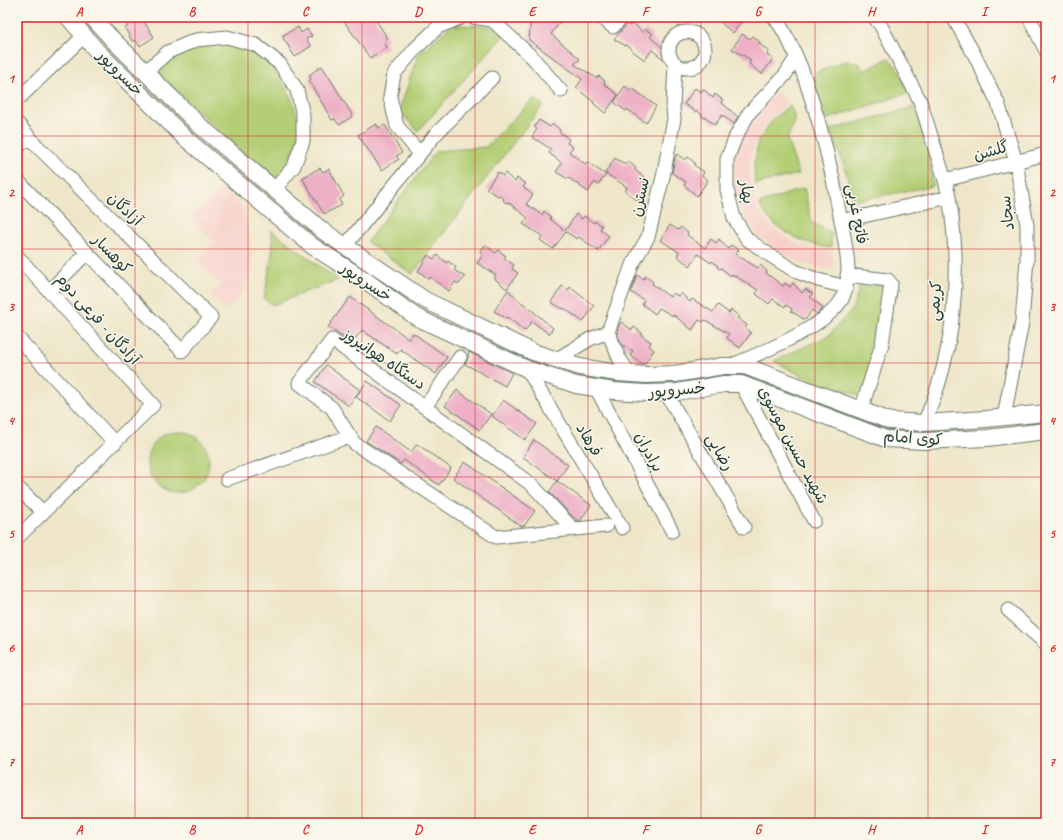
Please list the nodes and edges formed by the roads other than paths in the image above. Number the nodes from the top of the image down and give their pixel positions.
1 (68, 17) edge
2 (92, 17) edge
3 (462, 17) edge
4 (473, 17) edge
5 (601, 17) edge
6 (622, 17) edge
7 (774, 17) edge
8 (874, 17) edge
9 (954, 17) edge
10 (1029, 17) edge
11 (84, 36) junction
12 (1046, 51) edge
13 (796, 58) junction
14 (675, 63) dead end
15 (145, 72) junction
16 (492, 78) dead end
17 (561, 92) dead end
18 (170, 97) junction
19 (17, 100) edge
20 (159, 112) junction
21 (17, 123) edge
22 (29, 137) junction
23 (17, 148) edge
24 (420, 154) junction
25 (1046, 154) edge
26 (1016, 162) junction
27 (17, 180) edge
28 (945, 180) junction
29 (276, 189) junction
30 (949, 197) junction
31 (841, 221) junction
32 (345, 246) junction
33 (87, 253) junction
34 (17, 256) edge
35 (373, 265) junction
36 (365, 280) junction
37 (847, 281) junction
38 (49, 291) junction
39 (608, 332) junction
40 (17, 337) edge
41 (526, 348) junction
42 (182, 351) joint
43 (460, 357) dead end
44 (557, 359) junction
45 (523, 367) junction
46 (743, 367) junction
47 (630, 374) junction
48 (745, 386) junction
49 (596, 388) junction
50 (666, 393) junction
51 (425, 407) junction
52 (861, 410) junction
53 (1046, 413) edge
54 (1004, 417) junction
55 (924, 423) junction
56 (1046, 431) edge
57 (350, 436) junction
58 (115, 442) junction
59 (227, 479) dead end
60 (17, 487) edge
61 (548, 502) junction
62 (43, 512) junction
63 (814, 521) dead end
64 (606, 526) dead end
65 (744, 527) dead end
66 (622, 528) dead end
67 (574, 530) junction
68 (672, 531) dead end
69 (535, 534) junction
70 (17, 538) edge
71 (1008, 610) dead end
72 (1046, 644) edge

1 - 11 street, خسروپور
2 - 15 street, خسروپور
3 - 24 street
4 - 17 street
5 - 6 street
7 - 13 street, فاتح غربی
8 - 28 street
9 - 26 street, سجاد
10 - 12 street
11 - 19 street
11 - 20 street, خسروپور
13 - 31 street, فاتح غربی
13 - 37 street, بهار
14 - 39 street, نسترن
15 - 18 street, خسروپور
15 - 29 street
16 - 24 street
18 - 20 street
18 - 29 street, خسروپور
20 - 36 street, خسروپور
21 - 22 street, آزادگان
22 - 23 street
22 - 42 street, آزادگان
24 - 32 street
25 - 26 street, گلشن
26 - 28 street, گلشن
26 - 54 street, سجاد
27 - 33 street, کوهسار
28 - 30 street, کریمی
29 - 32 street, خسروپور
30 - 31 street
30 - 55 street, کریمی
31 - 37 street, فاتح غربی
32 - 35 street, خسروپور
33 - 38 street
33 - 42 street, کوهسار
34 - 38 street, آزادگان - فرعی دوم
35 - 36 street
35 - 41 street, خسروپور
36 - 45 street, خسروپور
37 - 46 street, فاتح غربی
37 - 52 street, بهار
38 - 58 street, آزادگان - فرعی دوم
39 - 44 street
39 - 47 street
40 - 58 street
41 - 44 street, خسروپور
41 - 45 street
43 - 51 street, دستگاه هوانیروز
44 - 47 street, خسروپور
45 - 49 street, خسروپور
45 - 66 street, فرهاد
46 - 47 street, خسروپور
46 - 48 street
46 - 52 street, کوی امام
48 - 50 street, خسروپور
48 - 56 street, کوی امام
48 - 63 street, شهید حسین موسوی
49 - 50 street, خسروپور
49 - 68 street, برادران
50 - 65 street, رضایی
51 - 57 street, دستگاه هوانیروز
51 - 61 street, دستگاه هوانیروز
52 - 55 street, کوی امام
53 - 54 street, کوی امام
54 - 55 street, کوی امام
57 - 59 street
57 - 69 street, دستگاه هوانیروز
58 - 62 street
60 - 62 street
61 - 67 street, دستگاه هوانیروز
61 - 69 street, دستگاه هوانیروز
62 - 70 street
64 - 67 street, دستگاه هوانیروز
67 - 69 street, دستگاه هوانیروز
71 - 72 street

